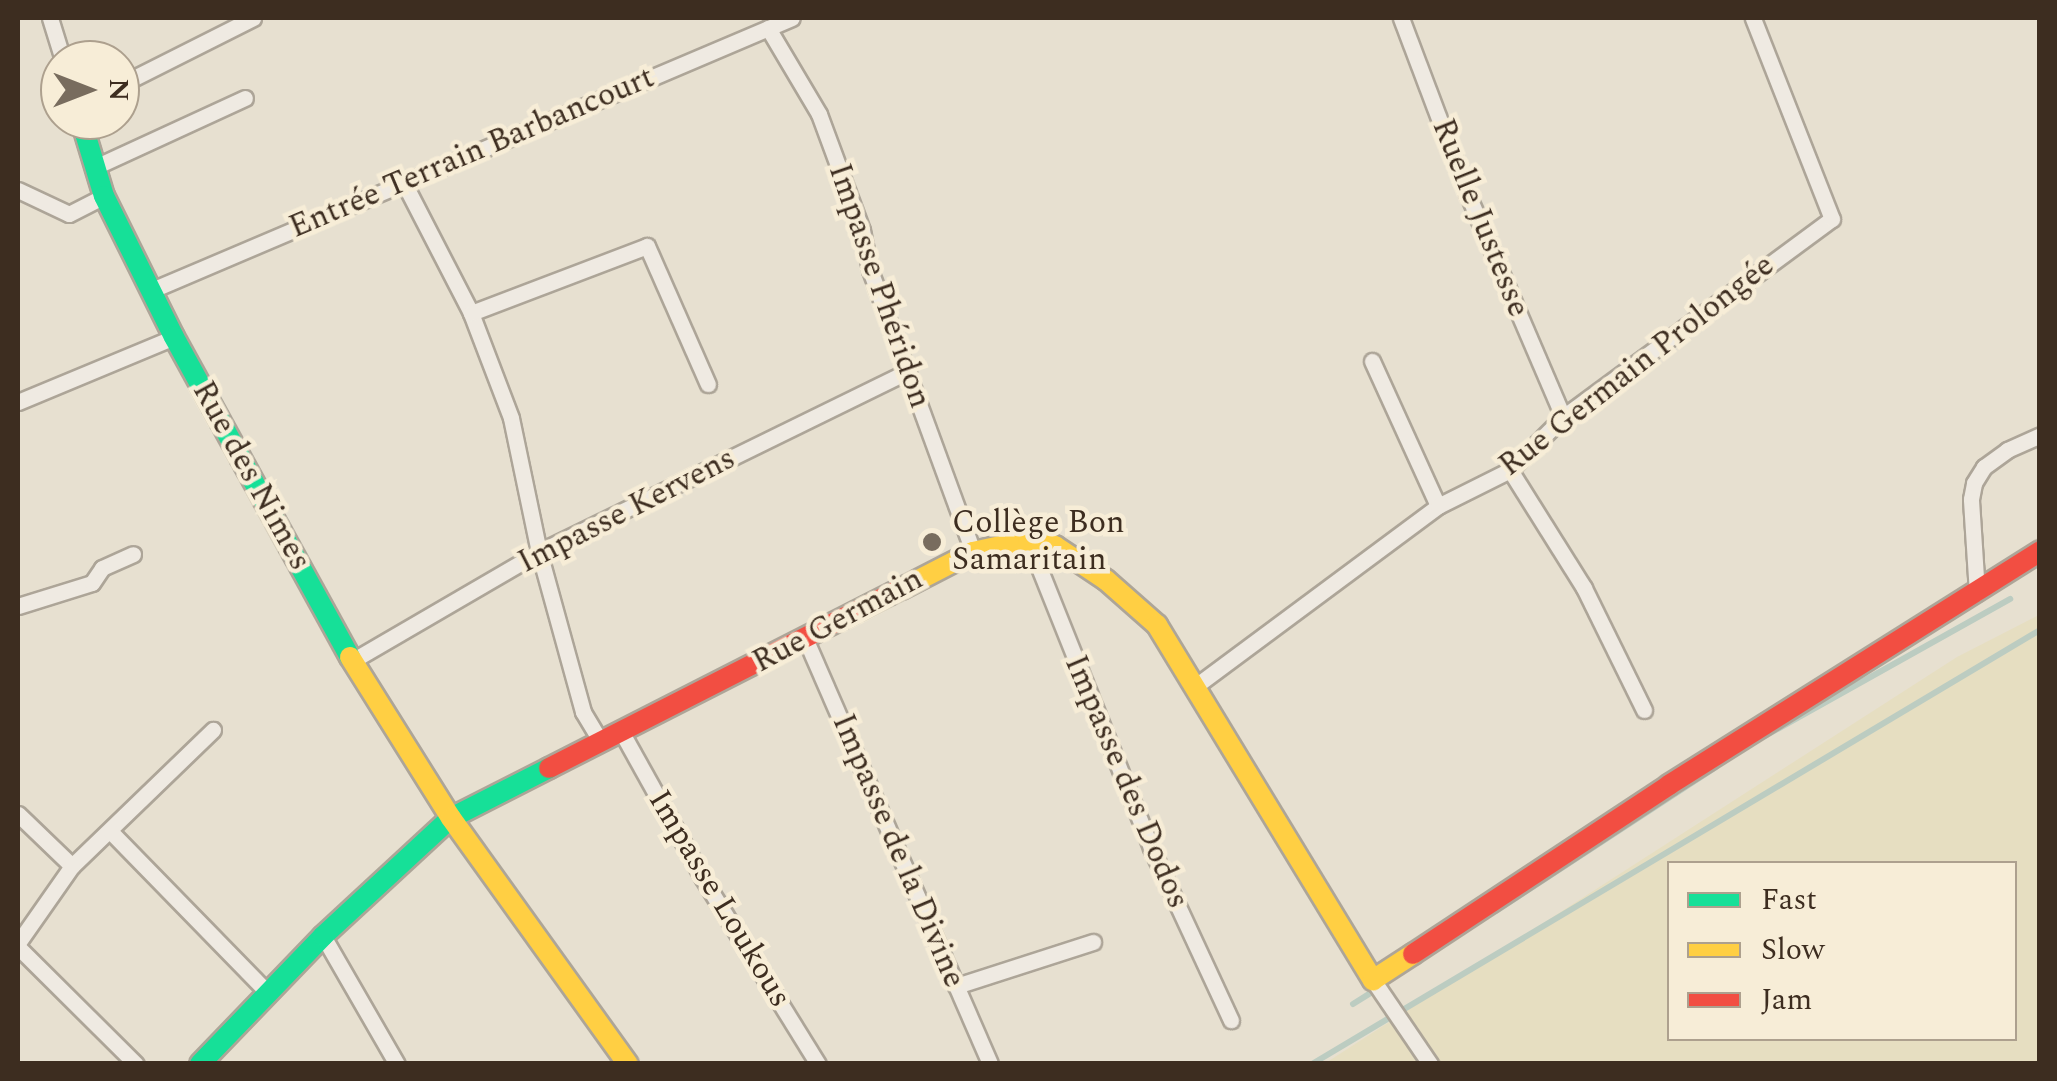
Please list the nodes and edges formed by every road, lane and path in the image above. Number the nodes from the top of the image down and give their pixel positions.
1 (252, 18) edge
2 (792, 18) edge
3 (1401, 18) edge
4 (1753, 18) edge
5 (768, 28) junction
6 (140, 75) edge
7 (245, 98) dead end
8 (87, 140) edge
9 (95, 167) junction
10 (403, 181) junction
11 (18, 190) edge
12 (104, 196) junction
13 (152, 290) junction
14 (471, 313) junction
15 (174, 337) junction
16 (1372, 361) dead end
17 (908, 371) junction
18 (708, 384) dead end
19 (18, 402) edge
20 (1563, 417) junction
21 (2040, 435) edge
22 (1510, 470) junction
23 (1438, 506) junction
24 (1028, 540) junction
25 (2040, 551) edge
26 (539, 552) junction
27 (973, 552) junction
28 (133, 554) dead end
29 (1976, 593) junction
30 (18, 606) edge
31 (805, 638) junction
32 (352, 661) junction
33 (1196, 685) junction
34 (1644, 710) dead end
35 (213, 730) dead end
36 (622, 733) junction
37 (600, 742) junction
38 (18, 814) edge
39 (451, 818) junction
40 (110, 831) junction
41 (72, 866) junction
42 (323, 936) junction
43 (1092, 942) dead end
44 (18, 945) edge
45 (1377, 985) junction
46 (956, 986) junction
47 (268, 993) junction
48 (1232, 1020) dead end
49 (200, 1063) edge
50 (136, 1064) edge
51 (398, 1064) edge
52 (628, 1064) edge
53 (818, 1064) edge
54 (990, 1064) edge
55 (1430, 1064) edge

1 - 6 street
2 - 5 street, Entrée Terrain Barbancourt
3 - 20 street, Ruelle Justesse
4 - 20 street, Rue Germain Prolongée
5 - 10 street, Entrée Terrain Barbancourt
5 - 17 street, Impasse Phéridon
7 - 9 street
8 - 9 street, Rue des Nimes
9 - 12 street, Rue des Nimes
10 - 13 street, Entrée Terrain Barbancourt
10 - 14 street
11 - 12 street
12 - 13 street, Rue des Nimes
13 - 15 street, Rue des Nimes
14 - 18 street
14 - 26 street
15 - 19 street
15 - 32 street, Rue des Nimes
16 - 23 street
17 - 26 street, Impasse Kervens
17 - 27 street, Impasse Phéridon
20 - 22 street, Rue Germain Prolongée
21 - 29 street
22 - 23 street, Rue Germain Prolongée
22 - 34 street
23 - 33 street, Rue Germain Prolongée
24 - 27 street, Rue Germain
24 - 33 street
24 - 48 street, Impasse des Dodos
25 - 29 street
26 - 32 street, Impasse Kervens
26 - 37 street
27 - 31 street, Rue Germain
28 - 30 street
29 - 45 street
31 - 36 street, Rue Germain
31 - 46 street, Impasse de la Divine
32 - 39 street, Rue des Nimes
33 - 45 street
35 - 40 street
36 - 37 street, Rue Germain
36 - 53 street, Impasse Loukous
37 - 39 street, Rue Germain
38 - 41 street
39 - 42 street, Rue Germain
39 - 52 street, Rue des Nimes
40 - 41 street
40 - 47 street
41 - 44 street
42 - 47 street, Rue Germain
42 - 51 street
43 - 46 street
44 - 50 street
45 - 55 street
46 - 54 street, Impasse de la Divine
47 - 49 street, Rue Germain

